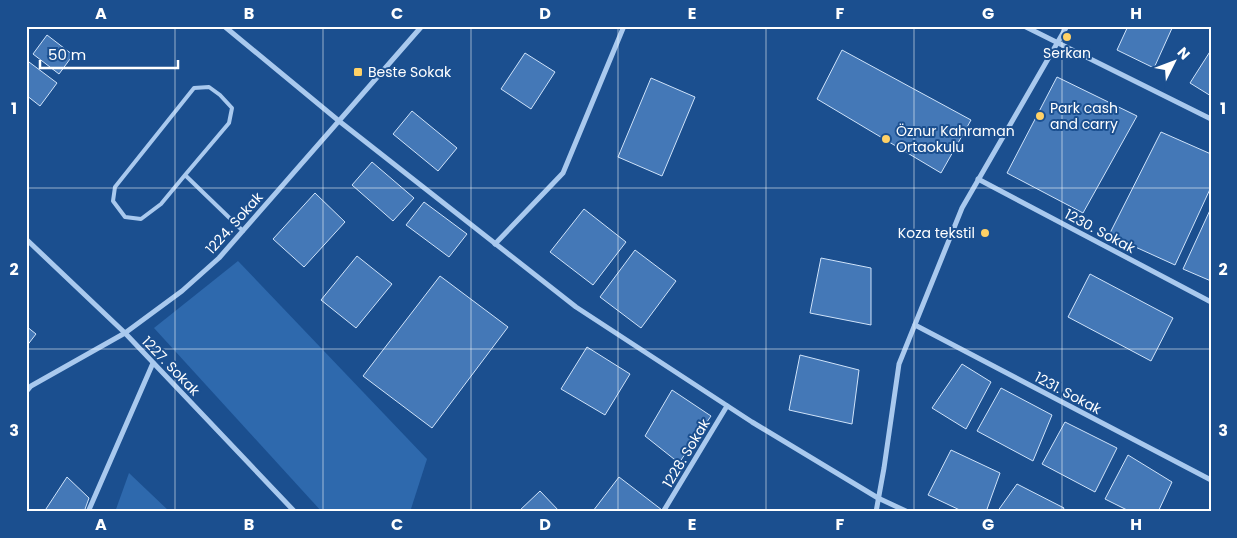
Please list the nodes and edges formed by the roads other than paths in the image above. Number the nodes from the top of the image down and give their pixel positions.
1 (224, 26) edge
2 (422, 26) edge
3 (624, 26) edge
4 (1024, 26) edge
5 (1067, 26) edge
6 (1057, 42) junction
7 (1211, 120) edge
8 (339, 121) junction
9 (185, 175) junction
10 (978, 179) junction
11 (243, 231) junction
12 (26, 239) edge
13 (495, 244) junction
14 (1211, 302) edge
15 (915, 325) junction
16 (124, 333) junction
17 (153, 363) junction
18 (26, 392) edge
19 (727, 406) junction
20 (1211, 480) edge
21 (878, 498) junction
22 (88, 512) edge
23 (295, 512) edge
24 (664, 512) edge
25 (876, 512) edge
26 (908, 512) edge

1 - 8 street
2 - 8 street, 1224. Sokak
3 - 13 street
4 - 6 street
5 - 6 street
6 - 7 street
6 - 10 street
8 - 11 street, 1224. Sokak
8 - 13 street
9 - 9 lane
9 - 11 lane
10 - 14 street, 1230. Sokak
10 - 15 street
11 - 16 street, 1224. Sokak
12 - 16 street, 1227. Sokak
13 - 19 street
15 - 20 street, 1231. Sokak
15 - 21 street
16 - 17 street, 1227. Sokak
16 - 18 street, 1224. Sokak
17 - 22 street
17 - 23 street, 1227. Sokak
19 - 21 street
19 - 24 street, 1228. Sokak
21 - 25 street
21 - 26 street

